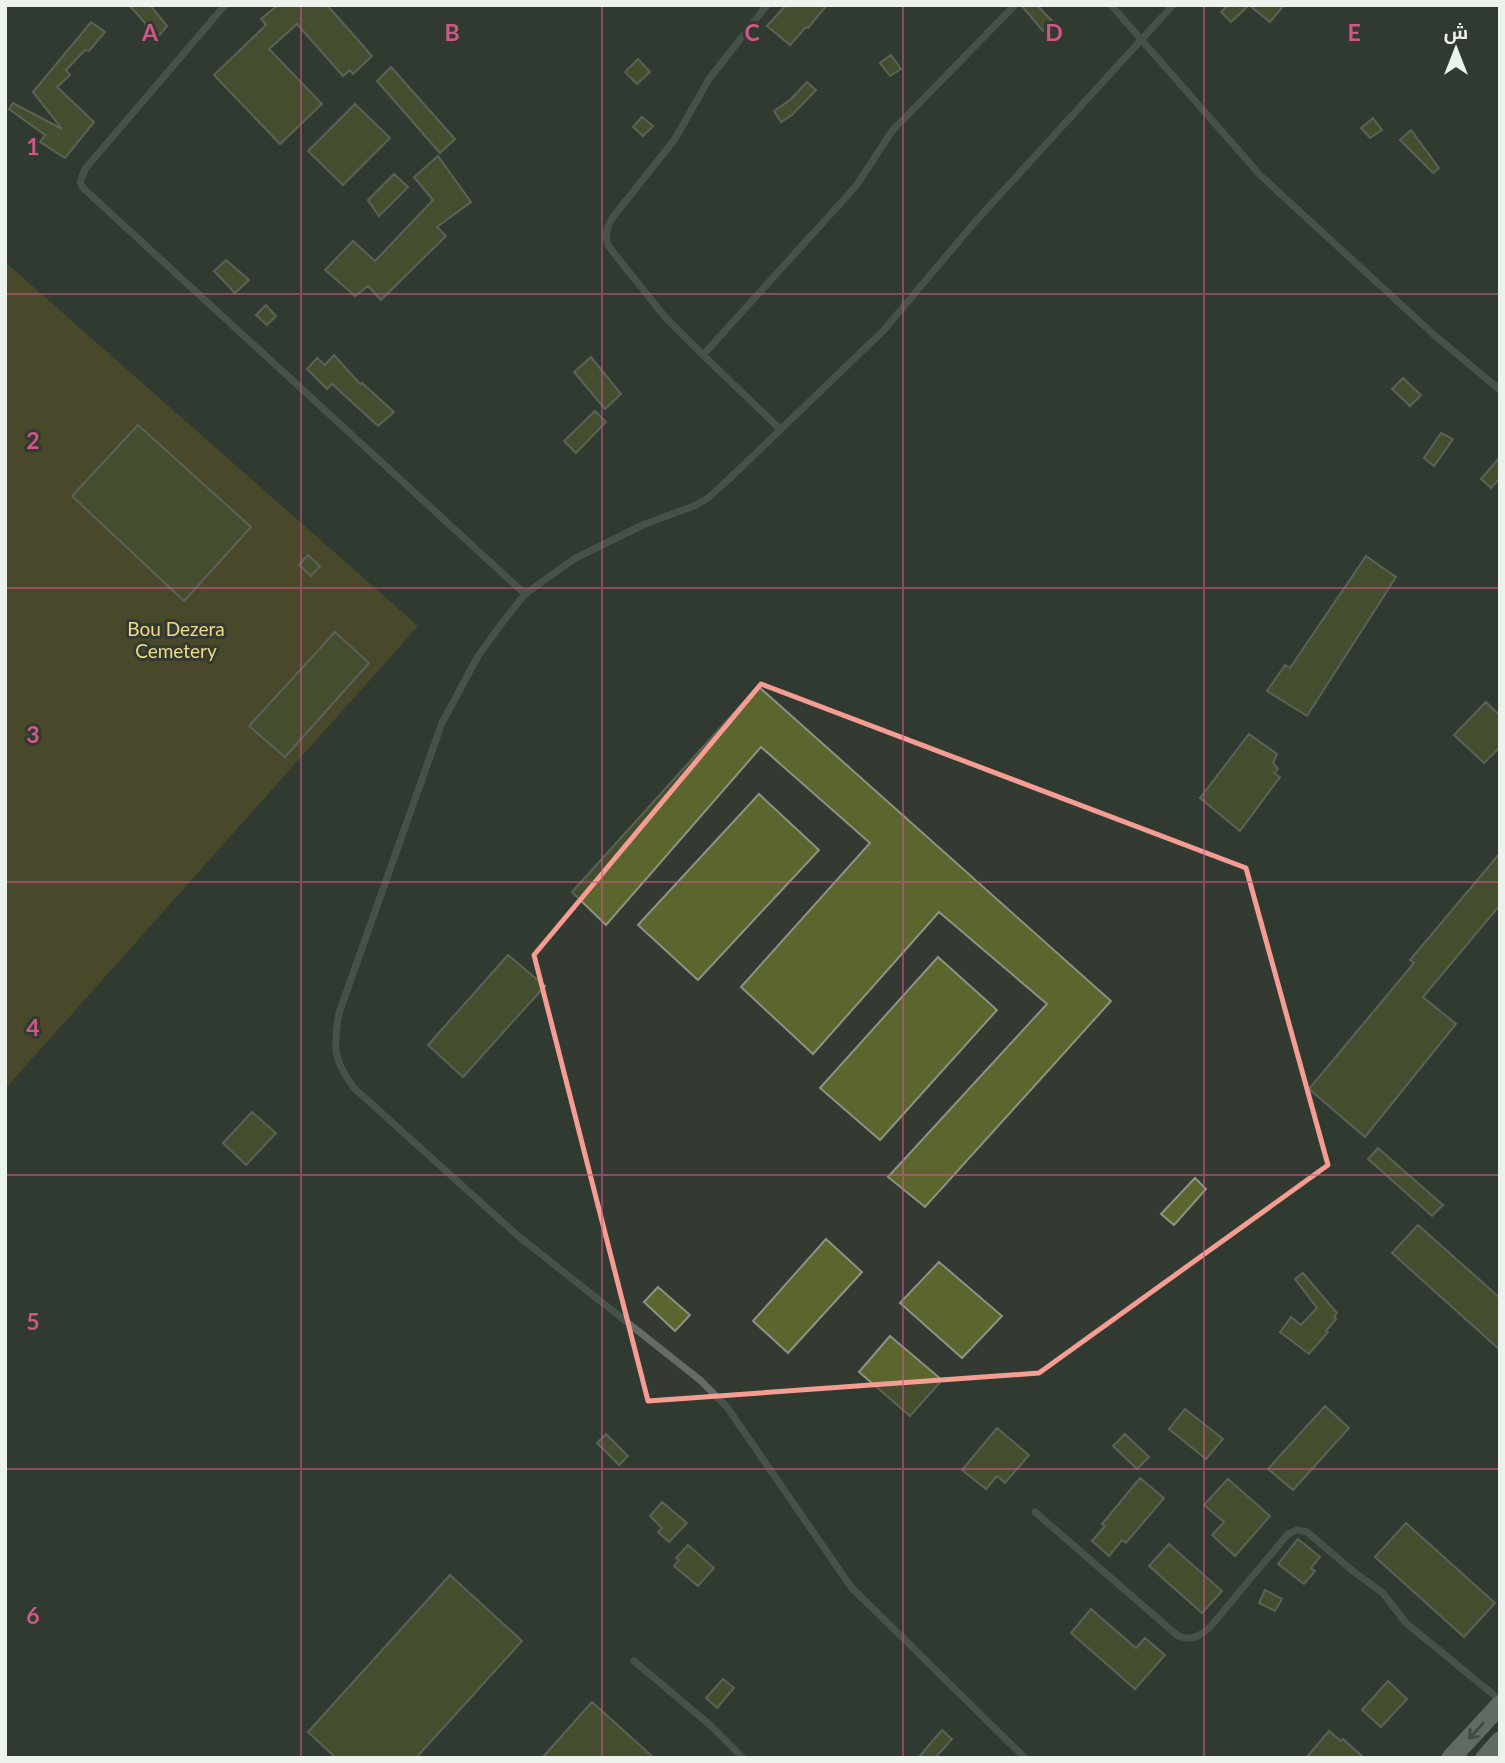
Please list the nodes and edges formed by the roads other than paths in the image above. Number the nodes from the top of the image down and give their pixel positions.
1 (225, 5) edge
2 (766, 5) edge
3 (1014, 5) edge
4 (1111, 5) edge
5 (1173, 5) edge
6 (1140, 39) junction
7 (703, 355) junction
8 (1500, 390) edge
9 (779, 428) junction
10 (525, 594) junction
11 (1035, 1512) dead end
12 (634, 1661) dead end
13 (1500, 1702) edge
14 (1500, 1741) edge
15 (743, 1758) edge
16 (1025, 1758) edge
17 (1451, 1758) edge
18 (1485, 1758) edge

1 - 10 lane
2 - 7 lane
3 - 7 lane
4 - 6 lane
5 - 6 lane
6 - 8 lane
6 - 9 lane
7 - 9 lane
9 - 10 lane
10 - 16 lane
11 - 13 lane
12 - 15 lane
13 -> 17 highway
14 - 18 highway

